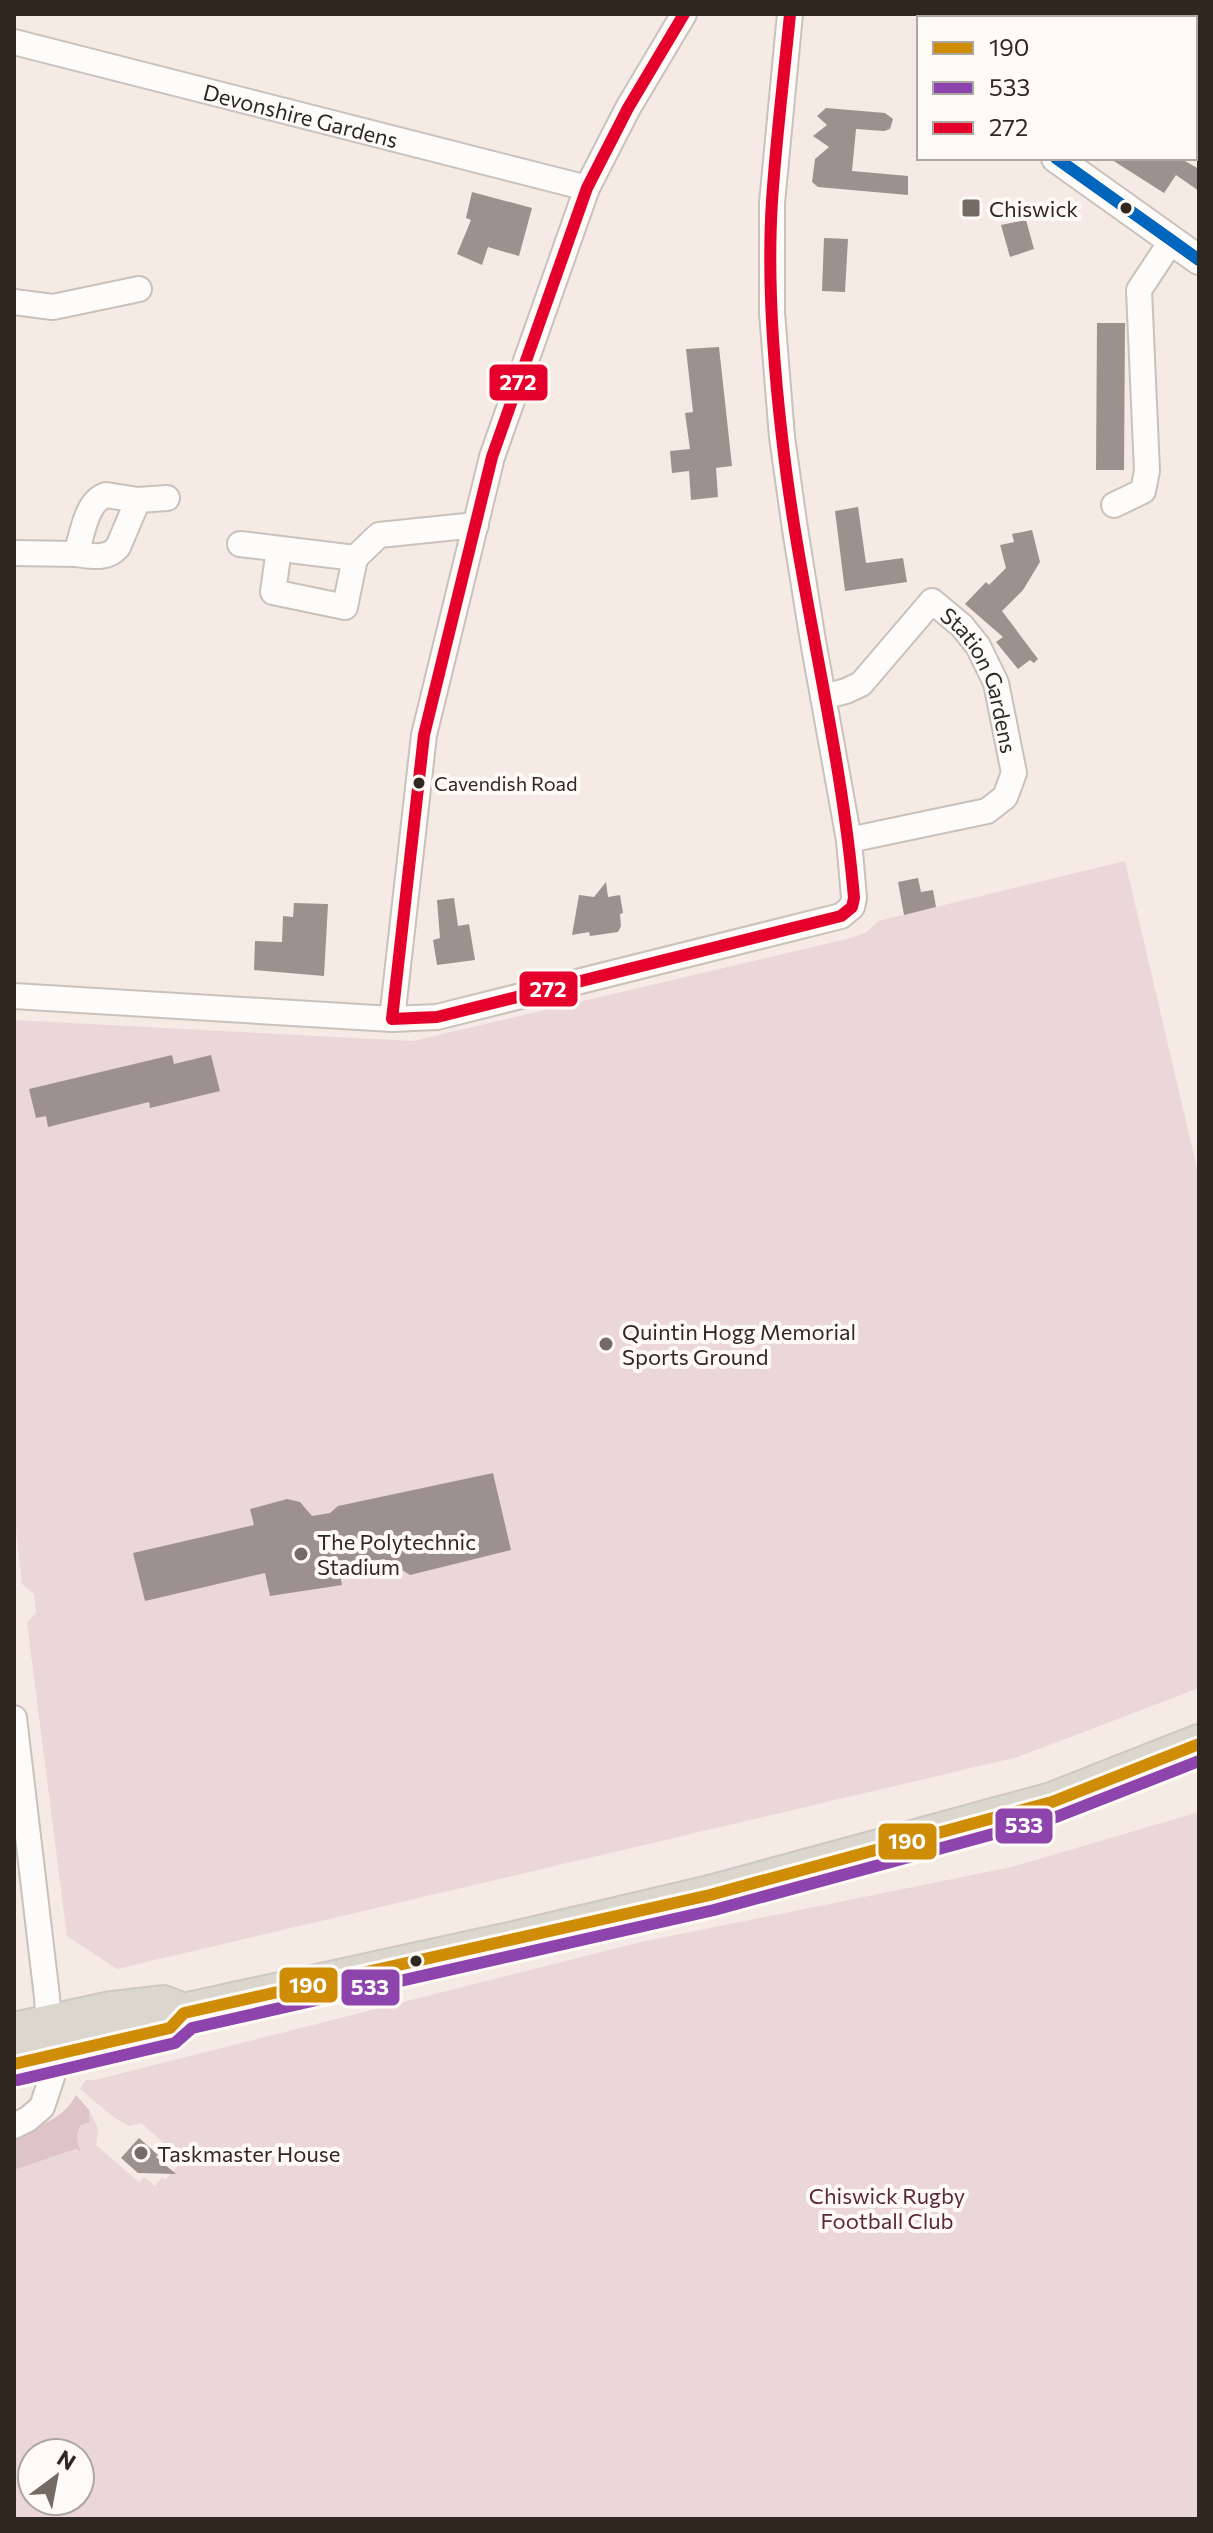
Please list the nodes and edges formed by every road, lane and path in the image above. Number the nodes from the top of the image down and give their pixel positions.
1 (684, 14) edge
2 (790, 14) edge
3 (14, 42) edge
4 (1059, 160) edge
5 (587, 188) junction
6 (1172, 240) junction
7 (1199, 260) edge
8 (139, 289) dead end
9 (14, 302) edge
10 (167, 498) dead end
11 (138, 500) junction
12 (1114, 505) dead end
13 (476, 525) junction
14 (240, 544) dead end
15 (279, 549) junction
16 (14, 553) edge
17 (76, 554) junction
18 (355, 558) junction
19 (823, 697) junction
20 (849, 840) junction
21 (14, 996) edge
22 (392, 1019) junction
23 (14, 1718) edge
24 (1199, 1744) edge
25 (39, 2038) edge
26 (14, 2064) edge
27 (14, 2126) edge

1 - 5 street
2 - 19 street
3 - 5 street, Devonshire Gardens
4 - 6 street
5 - 13 street
6 - 7 street
6 - 12 street
8 - 9 street
10 - 11 street
11 - 17 street
11 - 17 street
13 - 18 street
13 - 22 street
14 - 15 street
15 - 18 street
15 - 18 street
16 - 17 street
19 - 20 street
19 - 20 street, Station Gardens
20 - 22 street
21 - 22 street
23 - 25 street
24 - 25 highway
25 - 26 highway
25 - 27 street

